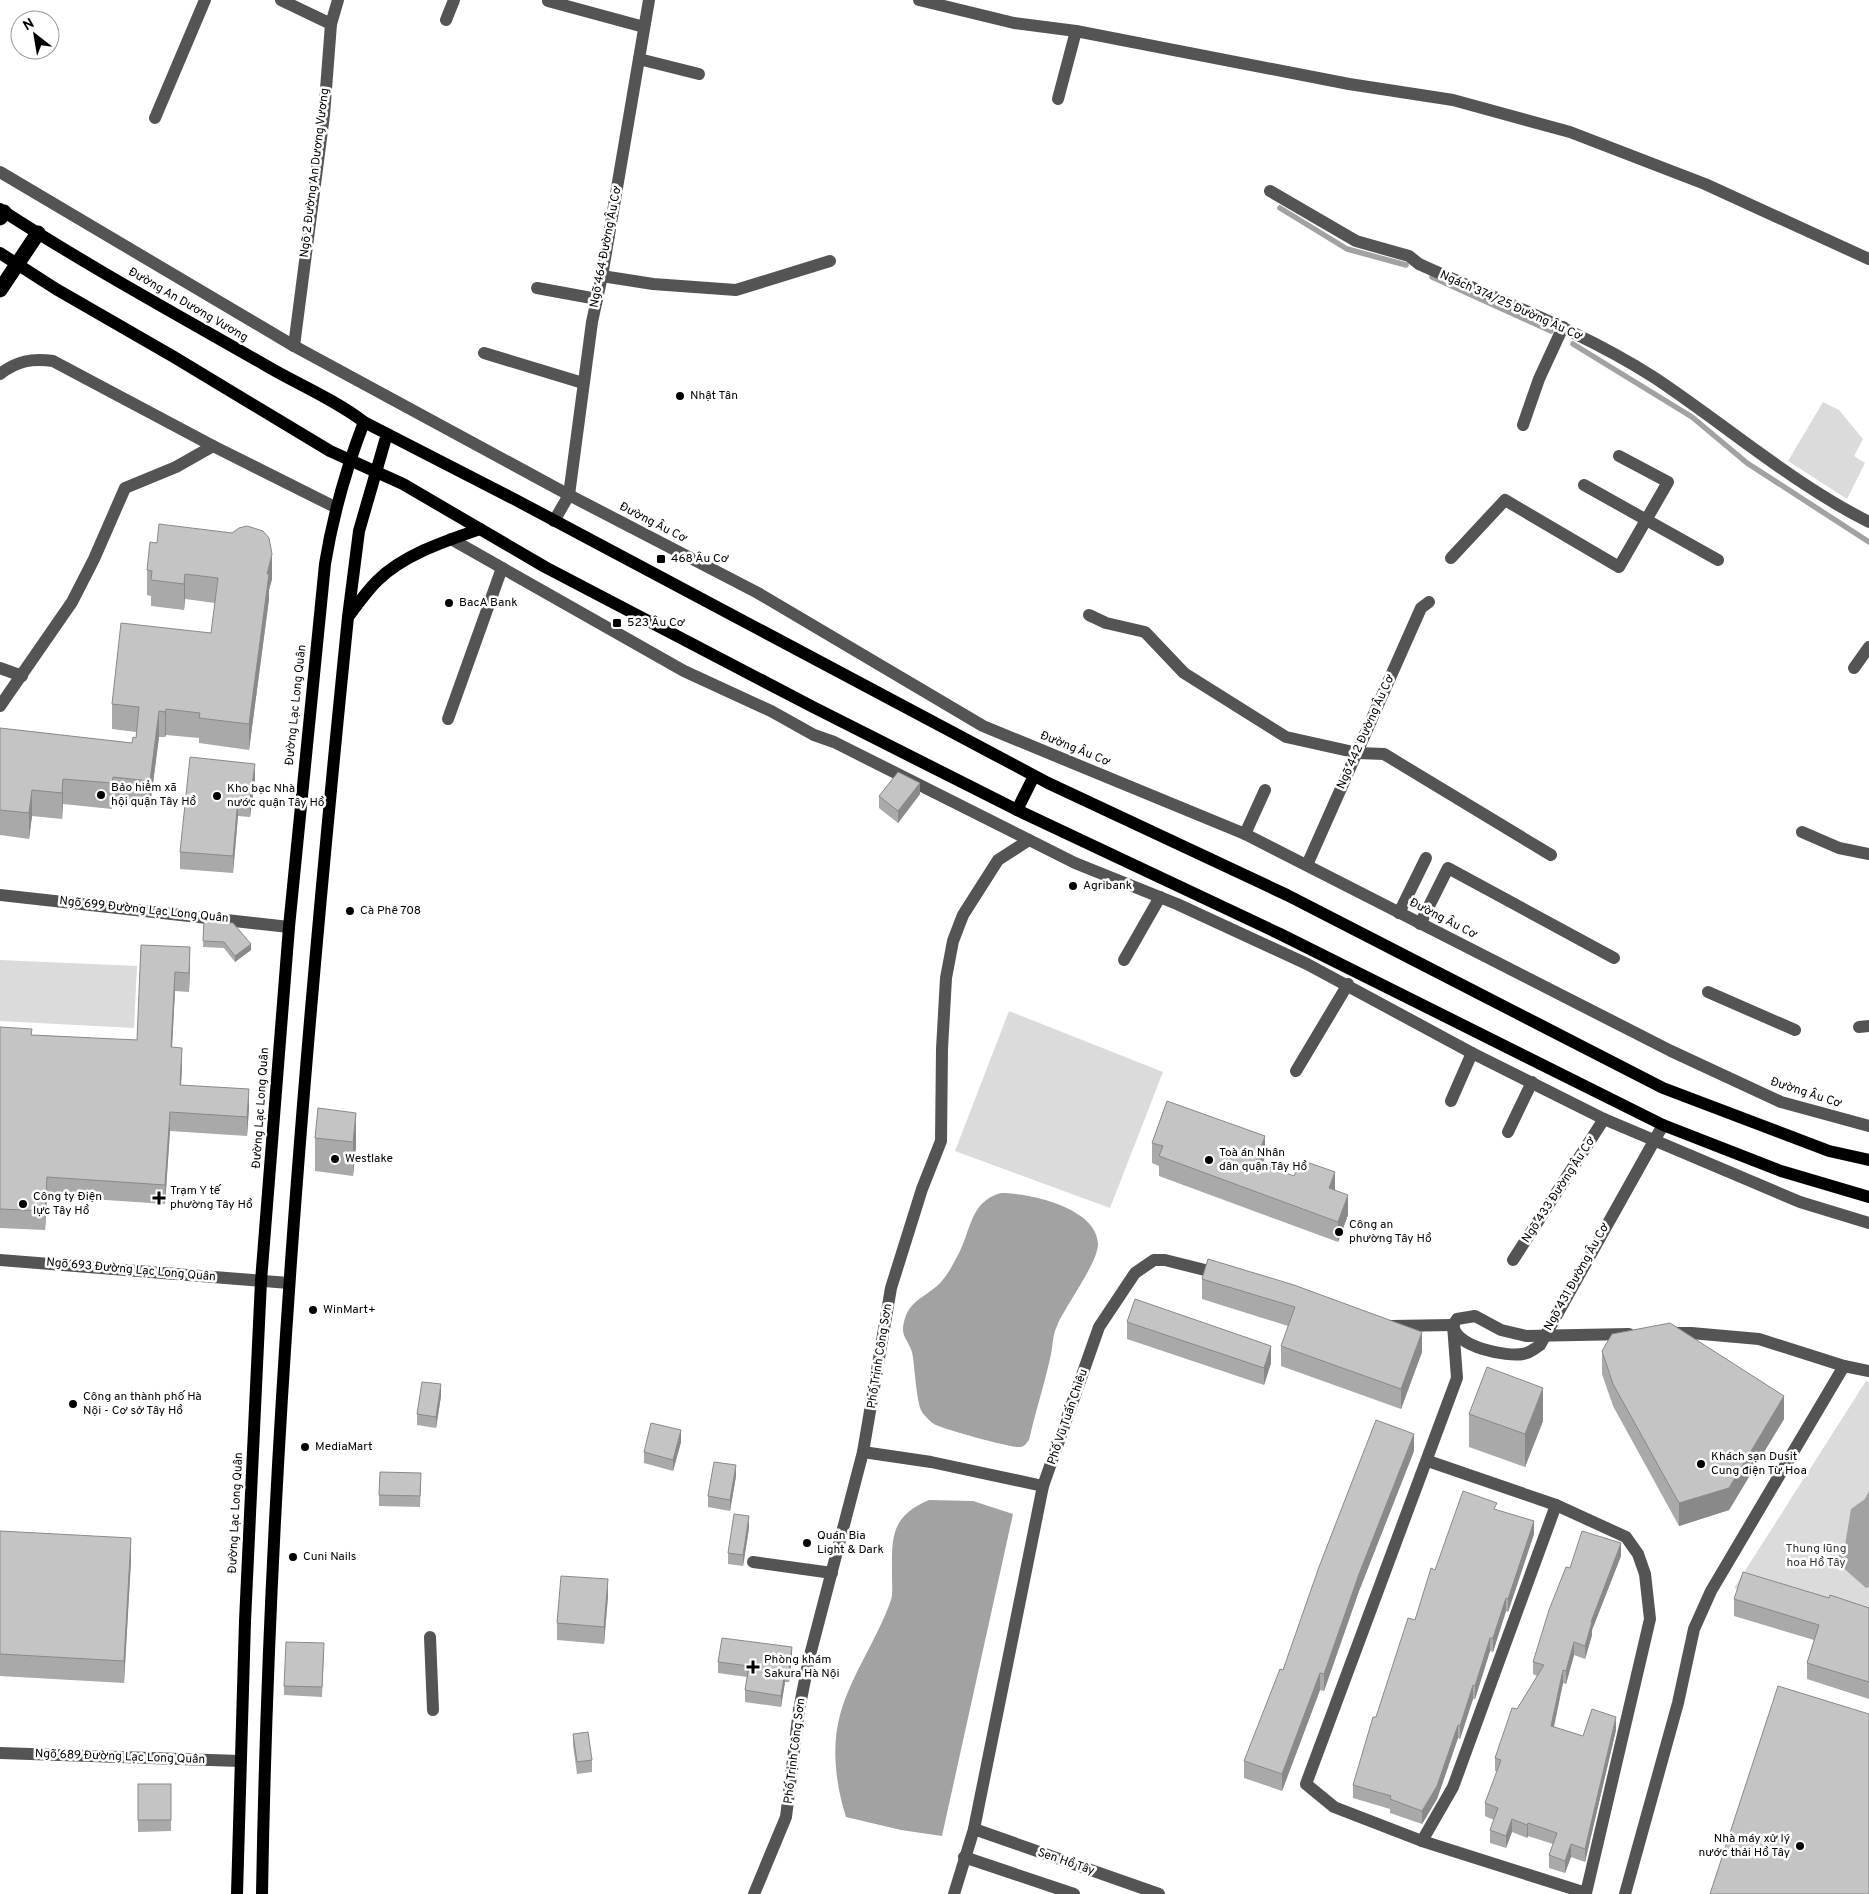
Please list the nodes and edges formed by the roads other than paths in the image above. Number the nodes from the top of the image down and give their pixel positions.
1 (205, 0) edge
2 (282, 0) edge
3 (338, 0) edge
4 (454, 0) edge
5 (649, 0) edge
6 (919, 0) edge
7 (548, 1) edge
8 (446, 20) dead end
9 (331, 24) junction
10 (644, 27) junction
11 (1076, 31) junction
12 (639, 59) junction
13 (699, 74) dead end
14 (1058, 99) dead end
15 (155, 118) dead end
16 (0, 172) edge
17 (1270, 191) dead end
18 (1, 213) edge
19 (38, 233) junction
20 (0, 253) edge
21 (1869, 259) edge
22 (830, 261) dead end
23 (16, 265) junction
24 (602, 276) junction
25 (537, 288) dead end
26 (0, 290) edge
27 (597, 299) junction
28 (1562, 327) junction
29 (294, 346) junction
30 (484, 353) dead end
31 (0, 373) edge
32 (583, 383) junction
33 (364, 422) junction
34 (1523, 425) dead end
35 (387, 434) junction
36 (213, 446) junction
37 (1619, 456) dead end
38 (349, 460) junction
39 (375, 471) junction
40 (1584, 485) dead end
41 (568, 495) junction
42 (335, 507) junction
43 (1646, 518) junction
44 (554, 521) junction
45 (1869, 522) edge
46 (480, 529) junction
47 (451, 539) junction
48 (1451, 558) dead end
49 (1718, 560) dead end
50 (502, 568) junction
51 (1428, 602) dead end
52 (1089, 615) dead end
53 (348, 617) junction
54 (1869, 647) edge
55 (0, 668) edge
56 (1854, 668) dead end
57 (22, 676) junction
58 (0, 706) edge
59 (448, 719) dead end
60 (1358, 753) junction
61 (1034, 776) junction
62 (1265, 790) dead end
63 (1017, 810) junction
64 (1802, 832) dead end
65 (1245, 834) junction
66 (1029, 840) junction
67 (1869, 854) edge
68 (1551, 855) dead end
69 (1426, 858) dead end
70 (1307, 864) junction
71 (0, 895) edge
72 (1160, 897) junction
73 (1399, 913) junction
74 (1420, 924) junction
75 (289, 927) junction
76 (1614, 958) dead end
77 (1124, 960) dead end
78 (1348, 984) junction
79 (1708, 992) dead end
80 (1795, 1030) dead end
81 (1472, 1053) junction
82 (1296, 1071) dead end
83 (1532, 1082) junction
84 (1451, 1100) dead end
85 (1604, 1119) junction
86 (1663, 1125) junction
87 (1869, 1126) edge
88 (1508, 1132) dead end
89 (1653, 1140) junction
90 (1869, 1160) edge
91 (1869, 1196) edge
92 (1869, 1223) edge
93 (0, 1260) edge
94 (1513, 1260) dead end
95 (1233, 1278) edge
96 (261, 1281) junction
97 (289, 1282) junction
98 (1375, 1321) edge
99 (1453, 1325) junction
100 (1544, 1335) junction
101 (1844, 1366) junction
102 (1869, 1371) edge
103 (863, 1452) junction
104 (1428, 1461) junction
105 (1043, 1486) junction
106 (1556, 1505) junction
107 (753, 1562) dead end
108 (832, 1573) junction
109 (430, 1637) dead end
110 (433, 1710) dead end
111 (0, 1753) edge
112 (240, 1761) junction
113 (974, 1829) junction
114 (1422, 1841) junction
115 (964, 1857) junction
116 (237, 1894) edge
117 (262, 1894) edge
118 (754, 1894) edge
119 (954, 1894) edge
120 (1074, 1894) edge
121 (1159, 1894) edge
122 (1625, 1894) edge

1 - 15 street
2 - 9 street
3 - 9 street, Ngõ 2 Đường An Dương Vương
4 - 8 street
5 - 10 street, Ngõ 464 Đường Âu Cơ
6 - 11 street
7 - 10 street
9 - 29 street, Ngõ 2 Đường An Dương Vương
10 - 12 street, Ngõ 464 Đường Âu Cơ
11 - 14 street
11 - 21 street
12 - 13 street
12 - 24 street, Ngõ 464 Đường Âu Cơ
16 - 29 street, Đường An Dương Vương
17 - 28 street, Ngách 374/25 Đường Âu Cơ
18 - 19 main road, Đường An Dương Vương
19 - 23 highway
19 - 33 main road, Đường An Dương Vương
20 - 23 main road
22 - 24 street
23 - 26 highway
23 - 38 main road
24 - 27 street, Ngõ 464 Đường Âu Cơ
25 - 27 street
27 - 32 street, Ngõ 464 Đường Âu Cơ
28 - 34 street
28 - 45 street, Ngách 374/25 Đường Âu Cơ
29 - 41 street, Đường Âu Cơ
30 - 32 street
31 - 36 street
32 - 41 street, Ngõ 464 Đường Âu Cơ
33 - 35 main road
33 - 38 main road, Đường Lạc Long Quân
35 - 39 main road
35 - 44 main road
36 - 42 street
36 - 57 street
37 - 43 street
38 - 39 main road
38 - 42 main road, Đường Lạc Long Quân
39 - 46 main road
39 - 53 main road
40 - 43 street
41 - 44 street
41 - 65 street, Đường Âu Cơ
42 - 75 main road, Đường Lạc Long Quân
43 - 48 street
43 - 49 street
44 - 61 main road
46 - 47 main road
46 - 63 main road
47 - 50 street
47 - 53 main road
50 - 59 street
50 - 66 street
51 - 60 street, Ngõ 442 Đường Âu Cơ
52 - 60 street
53 - 97 main road
54 - 56 street
55 - 57 street
57 - 58 street
60 - 68 street
60 - 70 street, Ngõ 442 Đường Âu Cơ
61 - 63 main road
61 - 90 main road
62 - 65 street
63 - 86 main road
64 - 67 street
65 - 70 street, Đường Âu Cơ
66 - 72 street
66 - 103 street, Phố Trịnh Công Sơn
69 - 73 street
70 - 73 street, Đường Âu Cơ
71 - 75 street, Ngõ 699 Đường Lạc Long Quân
72 - 77 street
72 - 78 street
73 - 74 street, Đường Âu Cơ
74 - 76 street
74 - 87 street, Đường Âu Cơ
75 - 96 main road, Đường Lạc Long Quân
78 - 81 street
78 - 82 street
79 - 80 street
81 - 83 street
81 - 84 street
83 - 85 street
83 - 88 street
85 - 89 street
85 - 94 street, Ngõ 433 Đường Âu Cơ
86 - 89 street
86 - 91 main road
89 - 92 street
89 - 100 street, Ngõ 431 Đường Âu Cơ
93 - 96 street, Ngõ 693 Đường Lạc Long Quân
95 - 105 street, Phố Vũ Tuấn Chiêu
96 - 97 street, Ngõ 693 Đường Lạc Long Quân
96 - 112 main road, Đường Lạc Long Quân
97 - 117 main road
98 - 99 street
99 - 100 street
99 - 100 street
99 - 104 street
100 - 101 street, Ngõ 431 Đường Âu Cơ
101 - 102 street, Ngõ 431 Đường Âu Cơ
101 - 122 street
103 - 105 street
103 - 108 street, Phố Trịnh Công Sơn
104 - 106 street
104 - 114 street
105 - 113 street, Phố Vũ Tuấn Chiêu
106 - 114 street
106 - 114 street
107 - 108 street
108 - 118 street, Phố Trịnh Công Sơn
109 - 110 street
111 - 112 street, Ngõ 689 Đường Lạc Long Quân
112 - 116 main road, Đường Lạc Long Quân
113 - 115 street, Phố Vũ Tuấn Chiêu
113 - 121 street, Sen Hồ Tây
115 - 119 street, Phố Vũ Tuấn Chiêu
115 - 120 street

